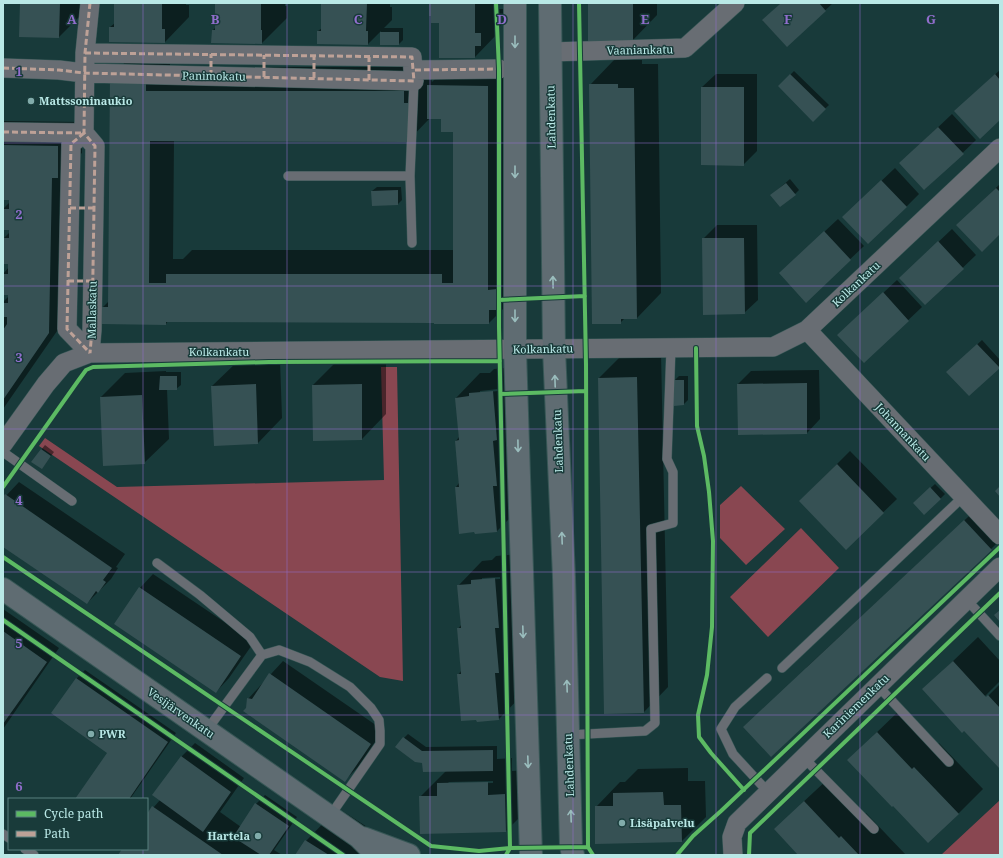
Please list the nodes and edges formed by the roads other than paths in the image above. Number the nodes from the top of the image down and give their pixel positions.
1 (90, 3) edge
2 (515, 3) edge
3 (550, 3) edge
4 (735, 3) edge
5 (550, 52) junction
6 (85, 53) junction
7 (211, 54) junction
8 (264, 55) junction
9 (314, 56) junction
10 (369, 57) junction
11 (3, 68) edge
12 (499, 69) dead end
13 (84, 73) junction
14 (414, 75) junction
15 (211, 76) junction
16 (264, 77) junction
17 (314, 78) junction
18 (369, 80) junction
19 (3, 132) edge
20 (84, 133) junction
21 (1000, 148) edge
22 (288, 176) dead end
23 (410, 176) junction
24 (70, 208) junction
25 (94, 208) junction
26 (412, 243) dead end
27 (68, 281) junction
28 (92, 281) junction
29 (807, 330) junction
30 (671, 348) junction
31 (554, 349) junction
32 (515, 350) junction
33 (90, 352) junction
34 (3, 444) edge
35 (3, 452) edge
36 (964, 496) junction
37 (72, 501) dead end
38 (1000, 535) edge
39 (157, 564) dead end
40 (1000, 566) edge
41 (3, 590) edge
42 (966, 599) junction
43 (1000, 636) edge
44 (262, 655) junction
45 (782, 668) dead end
46 (767, 678) dead end
47 (877, 685) junction
48 (207, 730) junction
49 (568, 736) junction
50 (804, 757) junction
51 (950, 762) dead end
52 (768, 792) junction
53 (330, 816) junction
54 (874, 829) dead end
55 (359, 837) junction
56 (377, 855) edge
57 (409, 855) edge
58 (530, 855) edge
59 (573, 855) edge
60 (732, 855) edge

1 - 6 street
2 -> 32 main road
3 - 5 main road, Lahdenkatu
4 - 5 street, Vaaniankatu
31 -> 5 main road, Lahdenkatu
6 - 7 street, Panimokatu
6 - 13 street
7 - 8 street, Panimokatu
7 - 15 street
8 - 9 street, Panimokatu
8 - 16 street
9 - 10 street, Panimokatu
9 - 17 street
10 - 14 street, Panimokatu
10 - 18 street
11 - 13 street, Panimokatu
12 - 14 street, Panimokatu
13 - 15 street, Panimokatu
13 - 20 street
14 - 18 street, Panimokatu
14 - 23 lane
15 - 16 street, Panimokatu
16 - 17 street, Panimokatu
17 - 18 street, Panimokatu
19 - 20 street
20 - 24 street, Mallaskatu
20 - 25 street, Mallaskatu
21 - 29 street, Kolkankatu
22 - 23 lane
23 - 26 lane
24 - 25 street
24 - 27 street, Mallaskatu
25 - 28 street, Mallaskatu
27 - 28 street
27 - 33 street, Mallaskatu
28 - 33 street, Mallaskatu
29 - 30 street, Kolkankatu
29 - 36 street, Johannankatu
30 - 31 street, Kolkankatu
30 - 49 lane
31 - 32 street, Kolkankatu
49 -> 31 main road, Lahdenkatu
32 - 33 street, Kolkankatu
32 -> 58 main road
33 - 34 street, Kolkankatu
35 - 37 lane
36 - 38 street, Johannankatu
36 - 45 lane
39 - 44 lane
40 - 42 street, Kariniemenkatu
41 - 48 main road, Vesijärvenkatu
42 - 43 lane
42 - 47 street, Kariniemenkatu
44 - 48 lane
44 - 53 lane
46 - 52 lane
47 - 50 street, Kariniemenkatu
47 - 51 lane
48 - 53 main road, Vesijärvenkatu
59 -> 49 main road, Lahdenkatu
50 - 52 street, Kariniemenkatu
50 - 54 lane
52 - 60 street, Kariniemenkatu
53 - 55 main road, Vesijärvenkatu
55 - 56 main road, Vesijärvenkatu
55 - 57 main road, Vesijärvenkatu

